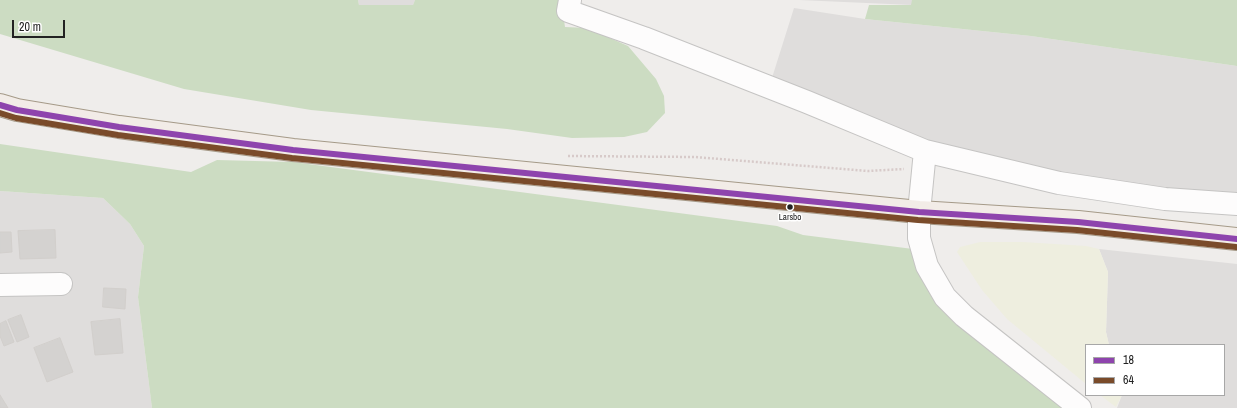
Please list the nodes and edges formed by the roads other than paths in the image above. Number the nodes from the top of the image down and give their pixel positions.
1 (569, 5) edge
2 (0, 105) edge
3 (924, 160) junction
4 (1237, 204) edge
5 (919, 212) junction
6 (1237, 239) edge
7 (61, 284) dead end
8 (0, 285) edge
9 (1080, 408) edge

1 - 3 street
2 - 5 main road
3 - 4 street
3 - 5 street
5 - 6 main road
5 - 9 street
7 - 8 street

